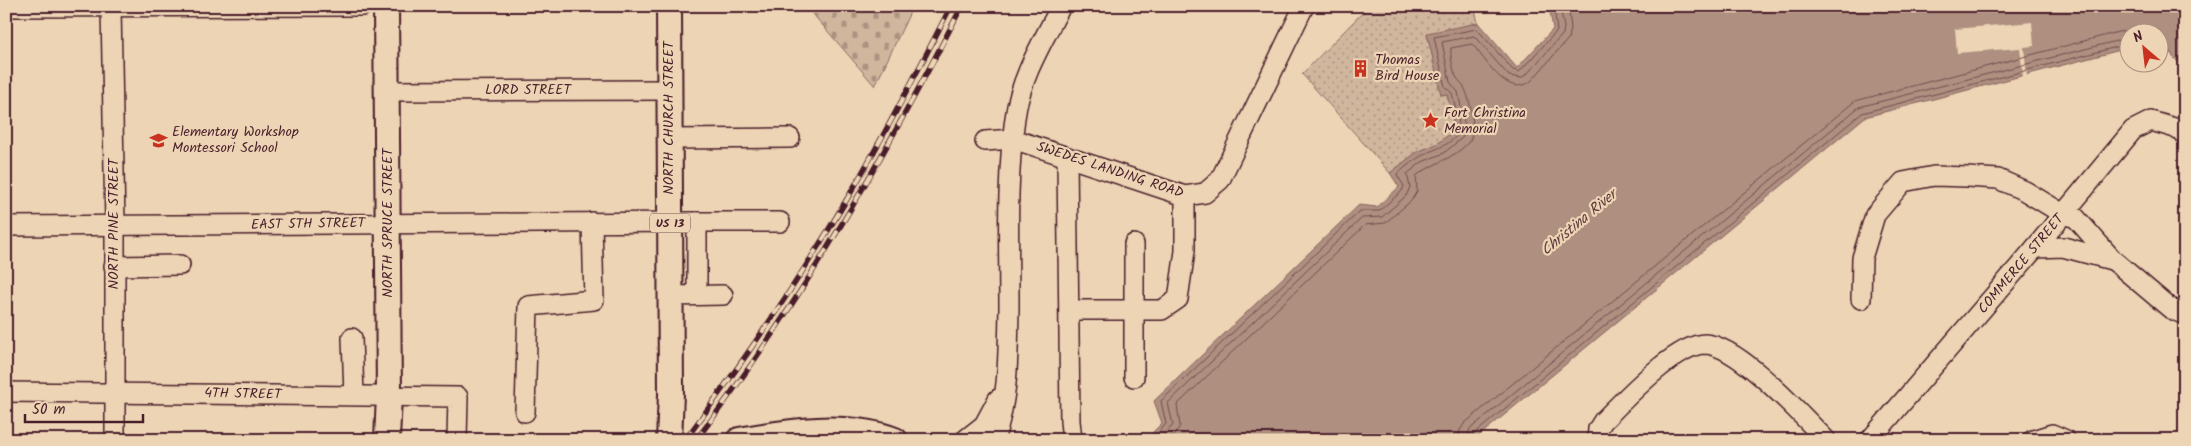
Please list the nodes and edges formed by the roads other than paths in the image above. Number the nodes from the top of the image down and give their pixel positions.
1 (362, 6) edge
2 (386, 6) edge
3 (669, 6) edge
4 (1061, 6) edge
5 (1304, 6) edge
6 (6, 8) edge
7 (111, 8) junction
8 (669, 90) junction
9 (388, 92) junction
10 (2185, 134) edge
11 (790, 138) dead end
12 (1013, 139) junction
13 (670, 140) junction
14 (985, 141) dead end
15 (1067, 158) junction
16 (1185, 196) junction
17 (2062, 214) junction
18 (592, 222) junction
19 (697, 222) junction
20 (780, 222) dead end
21 (388, 223) junction
22 (670, 223) junction
23 (115, 225) junction
24 (6, 226) edge
25 (1134, 244) dead end
26 (2035, 248) junction
27 (2113, 260) junction
28 (180, 265) dead end
29 (114, 266) junction
30 (696, 295) junction
31 (723, 295) dead end
32 (670, 296) junction
33 (1861, 299) dead end
34 (1069, 310) junction
35 (1134, 311) junction
36 (2185, 315) edge
37 (352, 338) dead end
38 (1134, 376) dead end
39 (1008, 378) junction
40 (6, 392) edge
41 (114, 393) junction
42 (354, 395) junction
43 (389, 395) junction
44 (525, 412) dead end
45 (1819, 437) edge
46 (116, 440) edge
47 (388, 440) edge
48 (457, 440) edge
49 (669, 440) edge
50 (739, 440) edge
51 (895, 440) edge
52 (966, 440) edge
53 (994, 440) edge
54 (1072, 440) edge
55 (1597, 440) edge
56 (1870, 440) edge
57 (2033, 440) edge
58 (2066, 440) edge

1 - 7 street
2 - 9 main road, NORTH SPRUCE STREET
3 - 8 main road, NORTH CHURCH STREET / US 13
4 - 12 street
5 - 16 street, SWEDES LANDING ROAD
6 - 7 street
7 - 23 street, NORTH PINE STREET
8 - 9 street, LORD STREET
8 - 13 main road, NORTH CHURCH STREET / US 13
9 - 21 main road, NORTH SPRUCE STREET
10 - 17 street, COMMERCE STREET
11 - 13 street
12 - 14 street, SWEDES LANDING ROAD
12 - 15 street, SWEDES LANDING ROAD
12 - 39 street
13 - 22 main road, NORTH CHURCH STREET / US 13
15 - 16 street, SWEDES LANDING ROAD
15 - 34 street
16 - 35 street
17 - 26 street, COMMERCE STREET
17 - 27 street
17 - 33 street
18 - 21 street, EAST 5TH STREET
18 - 22 street, EAST 5TH STREET
18 - 44 street
19 - 20 street, EAST 5TH STREET
19 - 22 street, EAST 5TH STREET
19 - 30 street
21 - 23 street, EAST 5TH STREET
21 - 43 main road, NORTH SPRUCE STREET
22 - 32 main road, NORTH CHURCH STREET / US 13
23 - 24 street, EAST 5TH STREET
23 - 29 street, NORTH PINE STREET
25 - 35 street
26 - 27 street
26 - 56 street, COMMERCE STREET
27 - 36 street
28 - 29 street
29 - 41 street, NORTH PINE STREET
30 - 31 street
30 - 32 street
32 - 49 main road, NORTH CHURCH STREET / US 13
34 - 35 street
34 - 54 street
35 - 38 street
37 - 42 street
39 - 52 street
39 - 53 street
40 - 41 street, 4TH STREET
41 - 42 street, 4TH STREET
41 - 46 street, NORTH PINE STREET
42 - 43 street, 4TH STREET
43 - 47 main road, NORTH SPRUCE STREET
43 - 48 street, 4TH STREET
45 - 55 street
50 - 51 main road
57 - 58 street

